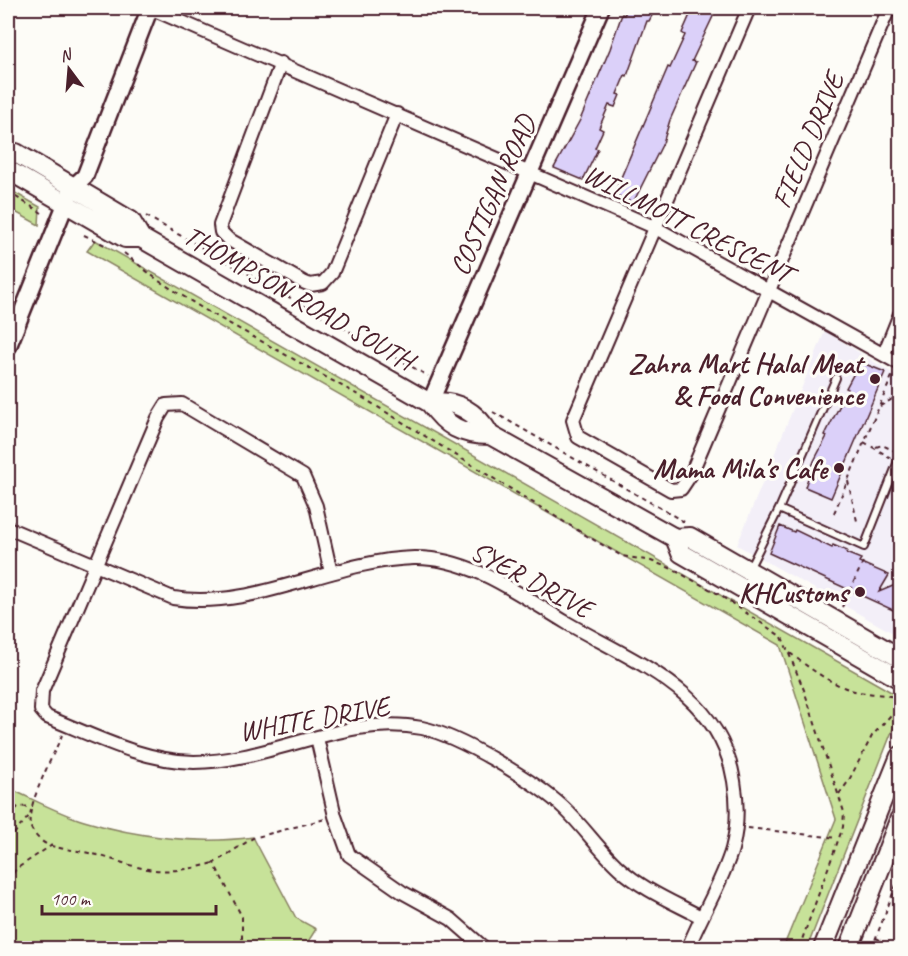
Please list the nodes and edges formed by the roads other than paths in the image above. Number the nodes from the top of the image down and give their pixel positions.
1 (150, 8) edge
2 (601, 8) edge
3 (749, 8) edge
4 (889, 8) edge
5 (281, 63) junction
6 (398, 114) junction
7 (8, 153) edge
8 (8, 170) edge
9 (529, 172) junction
10 (68, 197) junction
11 (654, 227) junction
12 (770, 291) junction
13 (900, 314) edge
14 (8, 347) edge
15 (884, 354) junction
16 (897, 369) edge
17 (836, 378) dead end
18 (430, 402) junction
19 (900, 457) edge
20 (779, 509) junction
21 (8, 528) edge
22 (94, 565) junction
23 (331, 573) junction
24 (744, 579) junction
25 (900, 658) edge
26 (900, 679) edge
27 (317, 738) junction
28 (900, 756) edge
29 (900, 818) edge
30 (701, 917) junction
31 (484, 948) edge
32 (688, 948) edge
33 (824, 948) edge
34 (849, 948) edge

1 - 5 street, WILLMOTT CRESCENT
1 - 10 street
2 - 9 street, COSTIGAN ROAD
3 - 11 street
4 - 12 street, FIELD DRIVE
5 - 6 street, WILLMOTT CRESCENT
5 - 6 street
6 - 9 street, WILLMOTT CRESCENT
7 - 10 main road, THOMPSON ROAD SOUTH
8 - 10 main road, THOMPSON ROAD SOUTH
9 - 11 street, WILLMOTT CRESCENT
9 - 18 street, COSTIGAN ROAD
10 - 14 street
10 - 18 main road, THOMPSON ROAD SOUTH
11 - 12 street, WILLMOTT CRESCENT
11 - 12 street, FIELD DRIVE
12 - 15 street, WILLMOTT CRESCENT
13 - 15 street
15 - 16 street, WILLMOTT CRESCENT
17 - 20 lane
18 - 24 main road, THOMPSON ROAD SOUTH
19 - 20 lane
20 - 24 lane
21 - 22 street, SYER DRIVE
22 - 23 street, SYER DRIVE
22 - 23 street
22 - 27 street, WHITE DRIVE
23 - 30 street, SYER DRIVE
24 - 25 main road, THOMPSON ROAD SOUTH
24 - 26 main road, THOMPSON ROAD SOUTH
27 - 30 street, WHITE DRIVE
27 - 31 street
28 - 33 main road
29 - 34 main road
30 - 32 street, SYER DRIVE

